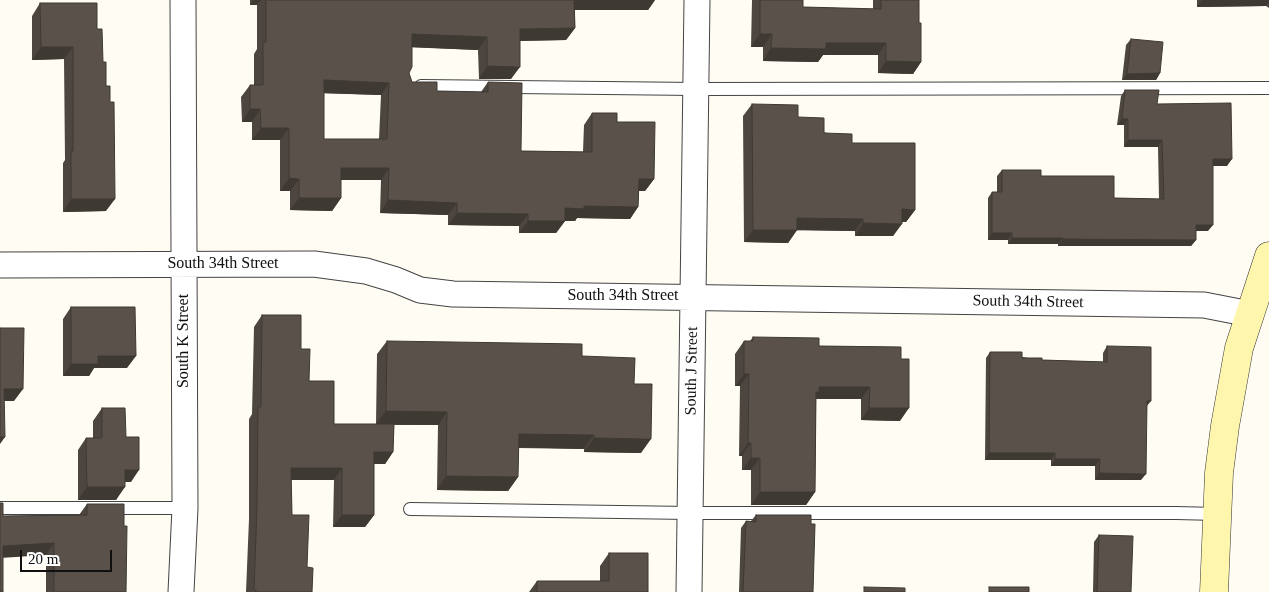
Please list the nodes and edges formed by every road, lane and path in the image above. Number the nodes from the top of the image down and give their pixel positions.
1 (183, 0) edge
2 (697, 0) edge
3 (408, 86) edge
4 (1269, 88) edge
5 (696, 89) junction
6 (1269, 256) edge
7 (184, 264) junction
8 (0, 265) edge
9 (693, 297) junction
10 (1250, 314) junction
11 (0, 508) edge
12 (185, 508) junction
13 (410, 509) dead end
14 (690, 513) junction
15 (1218, 514) junction
16 (181, 592) edge
17 (689, 592) edge
18 (1214, 592) edge

1 - 7 street, South K Street
2 - 5 street, South J Street
3 - 5 lane
4 - 5 lane
5 - 9 street, South J Street
6 - 10 main road
7 - 8 street, South 34th Street
7 - 9 street, South 34th Street
7 - 12 street, South K Street
9 - 10 street, South 34th Street
9 - 14 street, South J Street
10 - 15 main road
11 - 12 lane
12 - 16 street, South K Street
13 - 14 lane
14 - 15 lane
14 - 17 street, South J Street
15 - 18 main road

